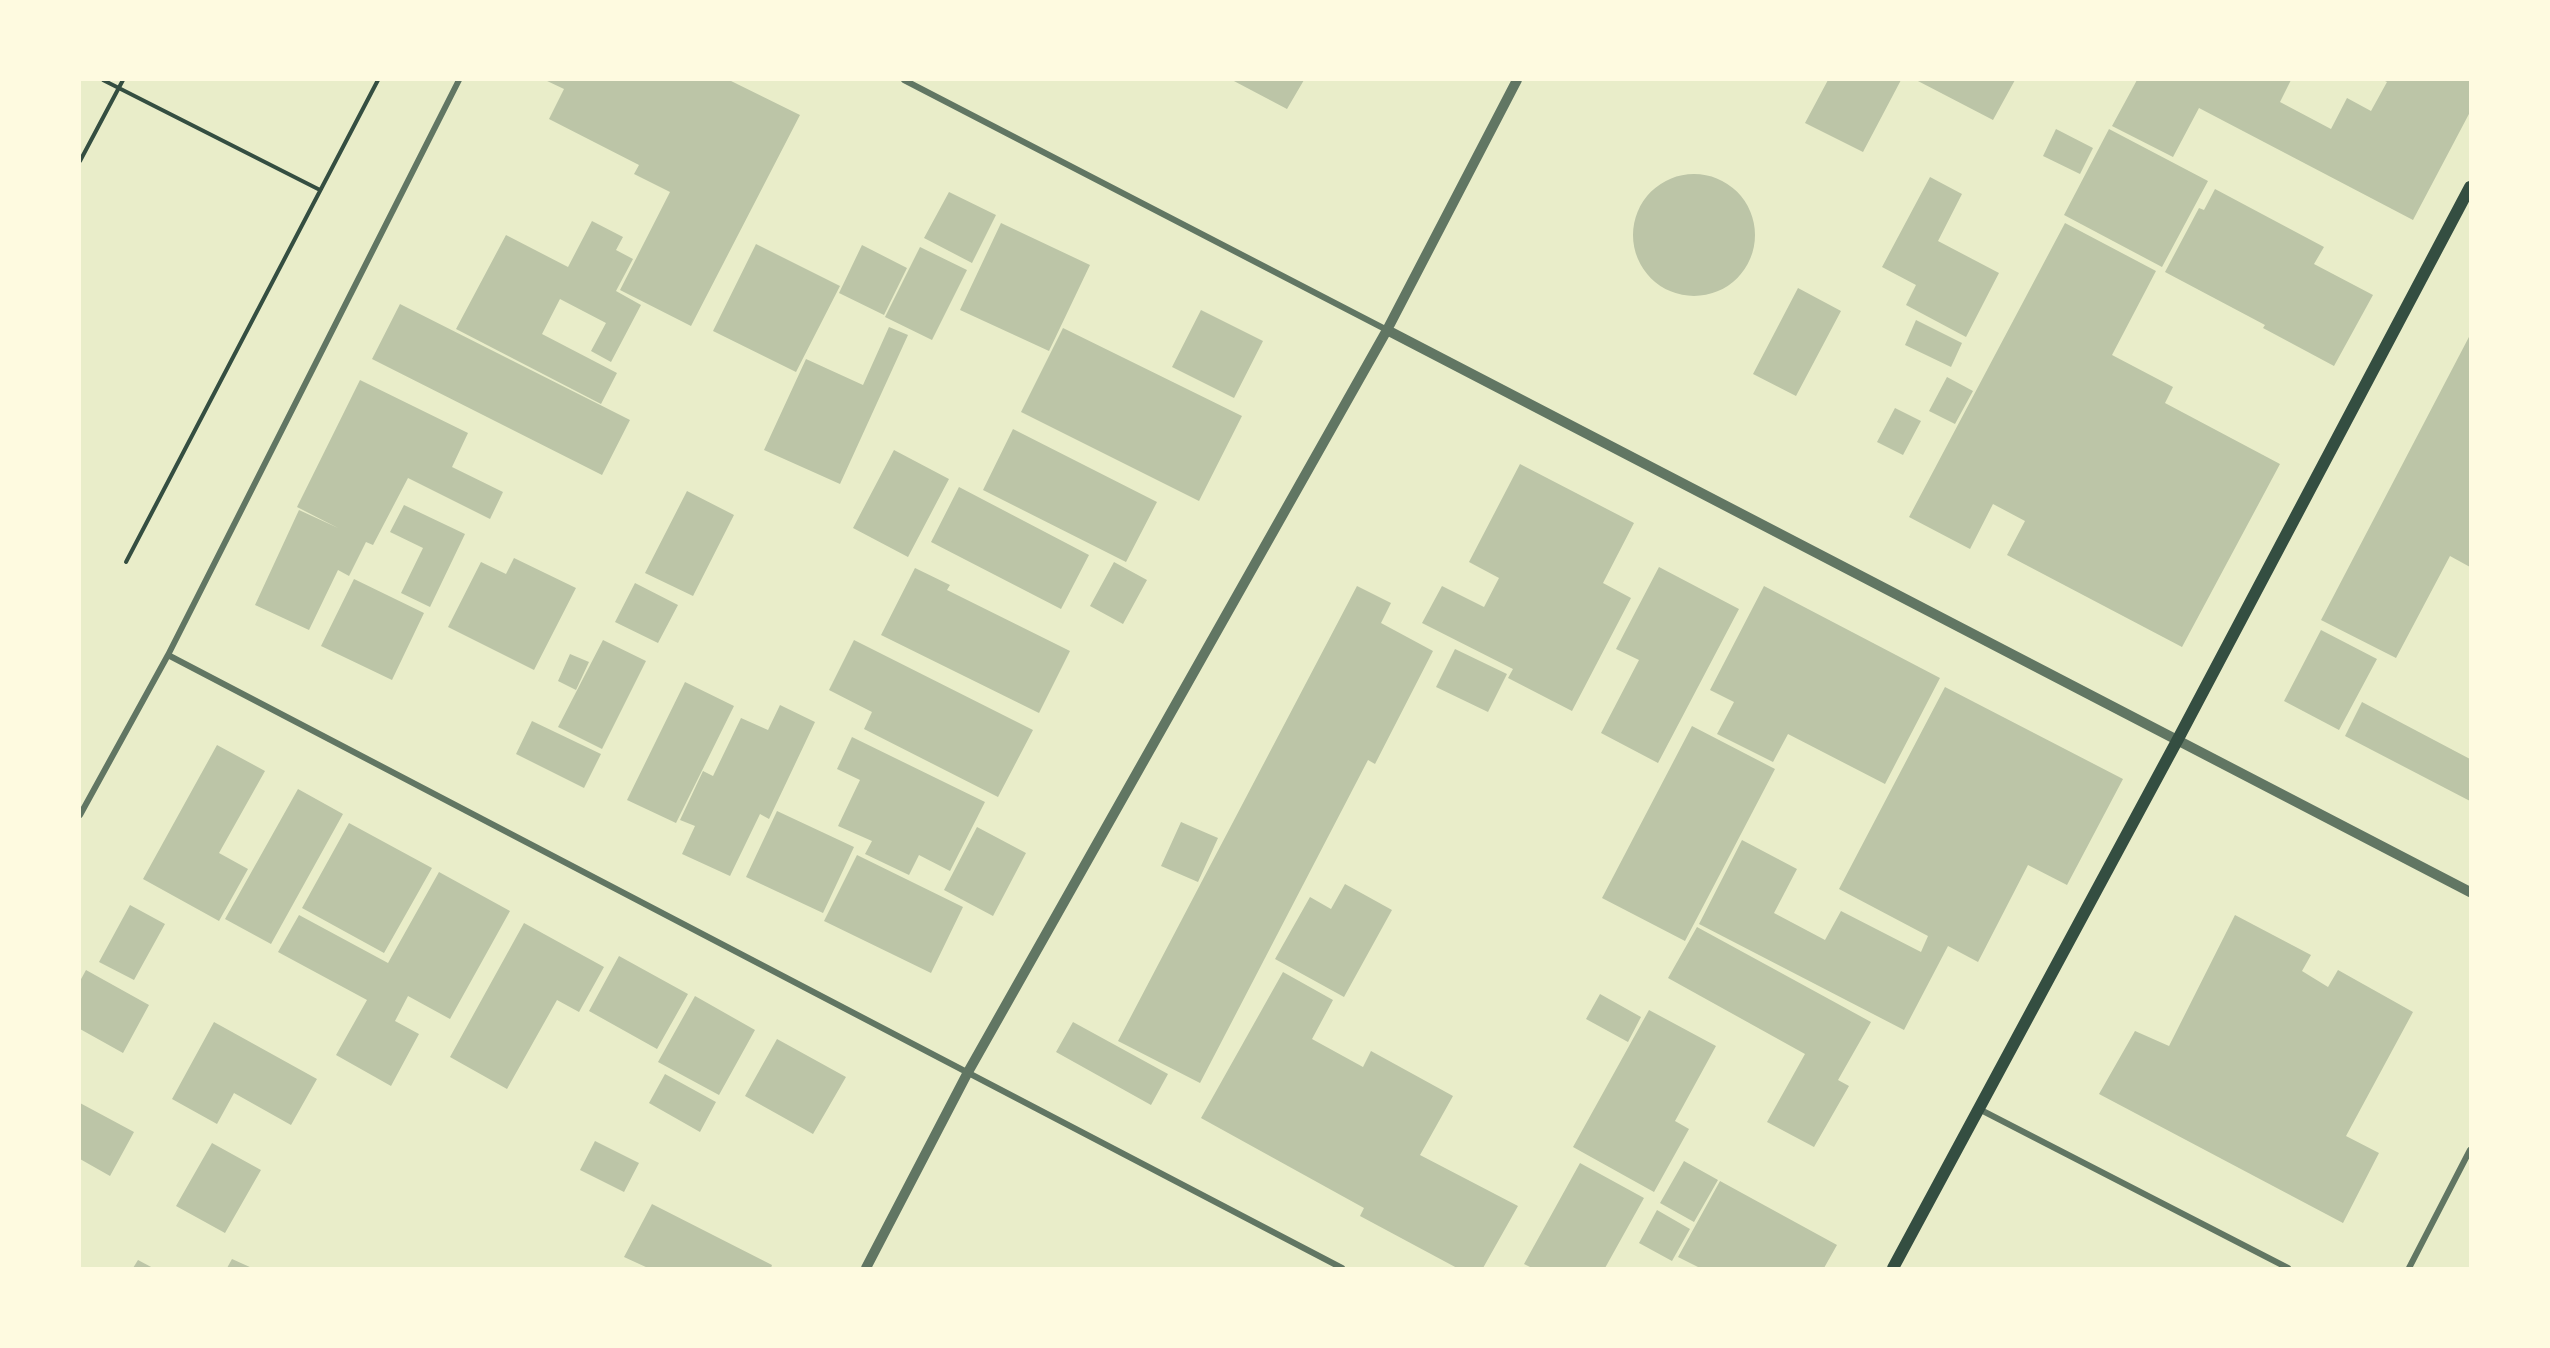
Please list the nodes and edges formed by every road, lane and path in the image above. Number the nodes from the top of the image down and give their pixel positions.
1 (102, 80) edge
2 (123, 80) edge
3 (378, 80) edge
4 (459, 80) edge
5 (904, 80) edge
6 (1517, 80) edge
7 (118, 88) junction
8 (80, 161) edge
9 (2470, 187) edge
10 (320, 190) junction
11 (1387, 330) junction
12 (126, 562) dead end
13 (168, 655) junction
14 (2178, 739) junction
15 (80, 815) edge
16 (2470, 892) edge
17 (968, 1071) junction
18 (1979, 1109) junction
19 (2470, 1150) edge
20 (866, 1269) edge
21 (1342, 1269) edge
22 (1893, 1269) edge
23 (2288, 1269) edge
24 (2409, 1269) edge

1 - 7 path
2 - 7 path
3 - 10 path
4 - 13 street
5 - 11 street
6 - 11 street
7 - 8 path
7 - 10 path
9 - 14 main road
10 - 12 path
11 - 14 street
11 - 17 street
13 - 15 street
13 - 17 street
14 - 16 street
14 - 18 main road
17 - 20 street
17 - 21 street
18 - 22 main road
18 - 23 street
19 - 24 street

